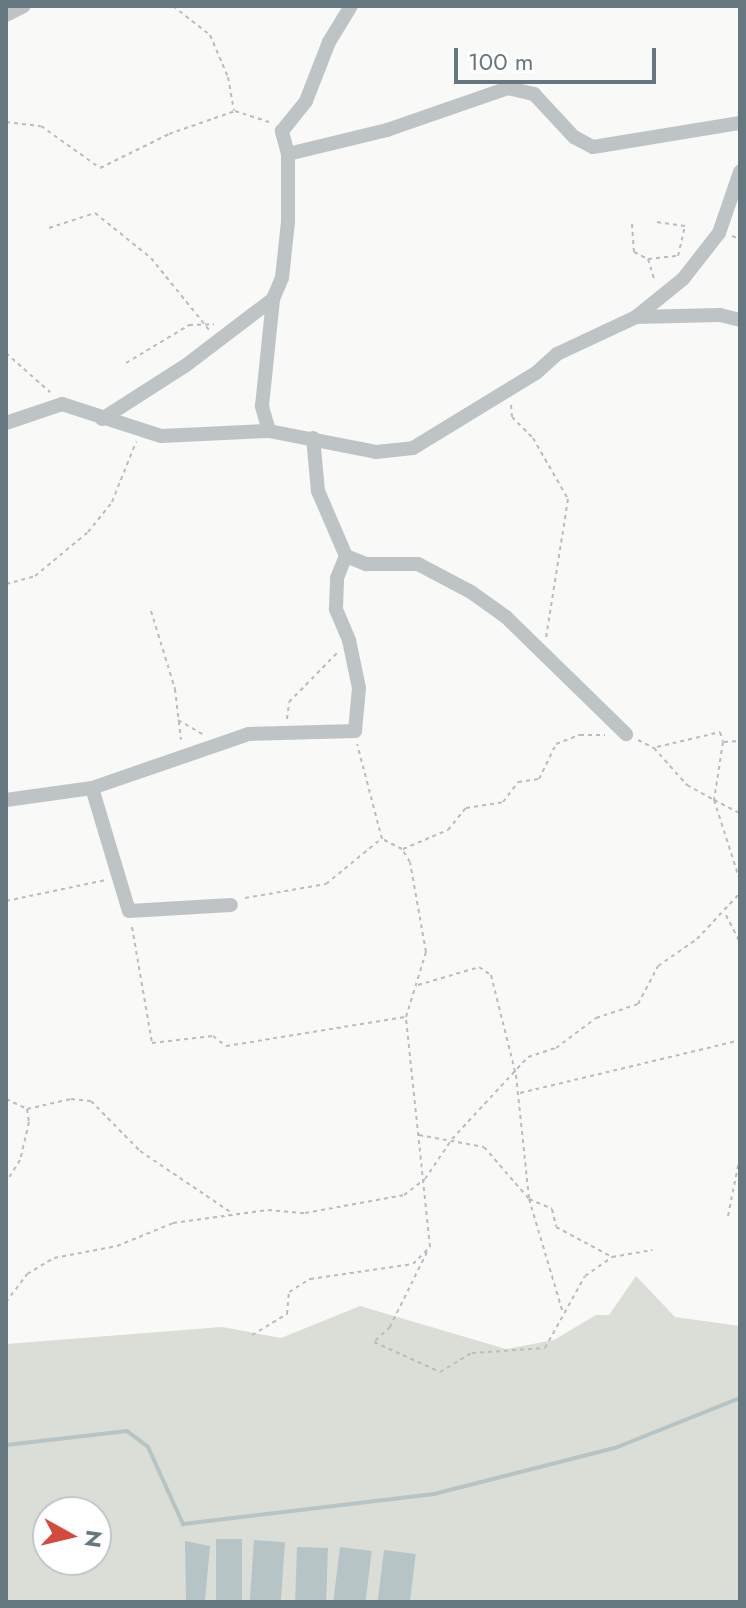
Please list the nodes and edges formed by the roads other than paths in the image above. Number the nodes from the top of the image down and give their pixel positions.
1 (24, 6) edge
2 (344, 10) edge
3 (6, 15) edge
4 (740, 123) edge
5 (288, 154) junction
6 (740, 172) edge
7 (273, 299) junction
8 (636, 317) junction
9 (740, 320) edge
10 (102, 419) junction
11 (6, 423) edge
12 (269, 431) junction
13 (313, 438) junction
14 (346, 556) junction
15 (626, 734) road end
16 (92, 788) junction
17 (6, 800) edge
18 (231, 905) road end

1 - 3 street
2 - 5 street
4 - 5 street
5 - 7 street
6 - 8 street
7 - 10 street
7 - 12 street
8 - 9 street
8 - 13 street
10 - 11 street
10 - 12 street
12 - 13 street
13 - 14 street
14 - 15 street
14 - 16 street
16 - 17 street
16 - 18 street

